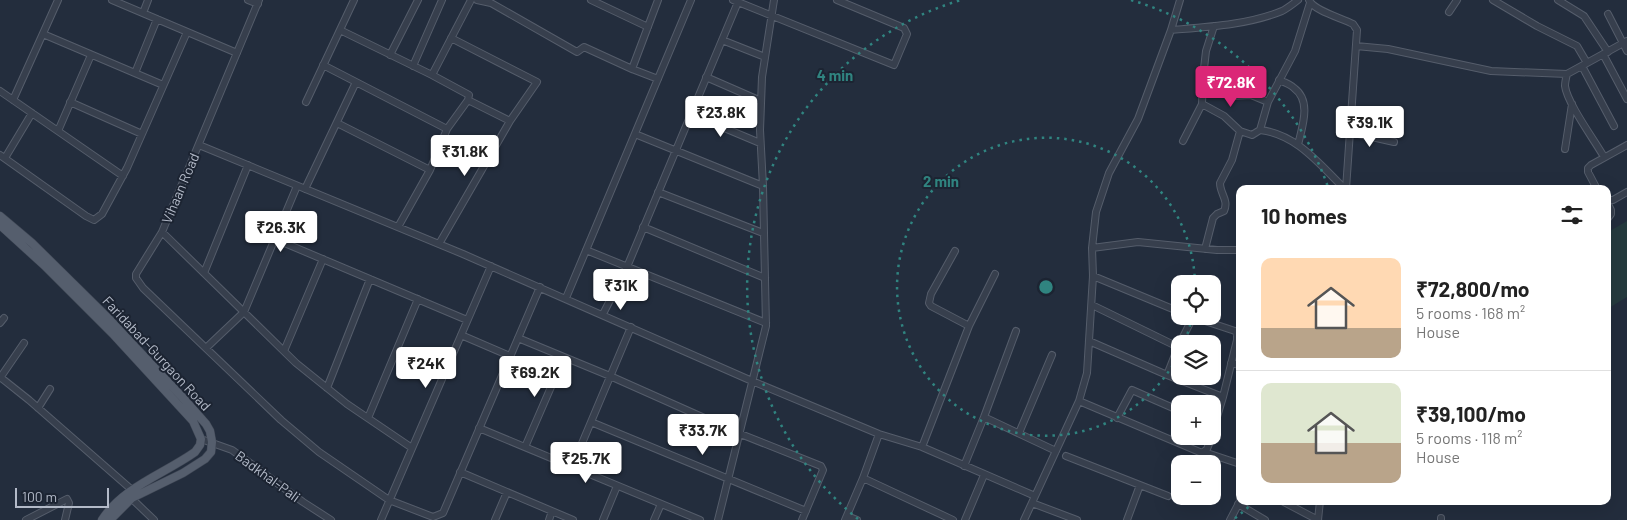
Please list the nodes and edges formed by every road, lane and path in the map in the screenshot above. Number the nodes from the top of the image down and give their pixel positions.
1 (58, 0) edge
2 (112, 0) edge
3 (148, 0) edge
4 (248, 0) edge
5 (354, 0) edge
6 (418, 0) edge
7 (442, 0) edge
8 (471, 0) edge
9 (477, 0) edge
10 (591, 0) edge
11 (658, 0) edge
12 (691, 0) edge
13 (774, 0) edge
14 (837, 0) edge
15 (1180, 0) edge
16 (1298, 0) edge
17 (1456, 0) edge
18 (1493, 0) edge
19 (1558, 0) edge
20 (735, 1) edge
21 (259, 2) edge
22 (1310, 2) edge
23 (1449, 12) dead end
24 (143, 13) junction
25 (1608, 14) dead end
26 (772, 16) junction
27 (157, 19) junction
28 (1214, 26) junction
29 (648, 27) junction
30 (340, 30) junction
31 (1171, 30) junction
32 (187, 32) junction
33 (43, 34) junction
34 (451, 38) junction
35 (722, 40) junction
36 (1625, 42) edge
37 (1356, 46) junction
38 (1627, 51) edge
39 (237, 53) junction
40 (1606, 53) junction
41 (91, 54) junction
42 (390, 55) junction
43 (765, 57) junction
44 (1585, 64) junction
45 (323, 65) junction
46 (413, 66) junction
47 (632, 69) junction
48 (135, 73) junction
49 (1566, 74) junction
50 (432, 75) junction
51 (706, 77) junction
52 (658, 79) junction
53 (1279, 80) junction
54 (356, 82) junction
55 (164, 85) junction
56 (0, 91) edge
57 (1231, 96) dead end
58 (1627, 99) edge
59 (13, 100) junction
60 (468, 100) junction
61 (761, 101) junction
62 (70, 102) junction
63 (306, 102) dead end
64 (1268, 102) junction
65 (1202, 104) junction
66 (1572, 104) junction
67 (32, 113) junction
68 (691, 114) junction
69 (510, 121) junction
70 (337, 123) junction
71 (1614, 126) dead end
72 (447, 129) junction
73 (1260, 130) junction
74 (58, 131) junction
75 (1240, 131) junction
76 (1350, 132) junction
77 (142, 134) junction
78 (635, 134) junction
79 (1184, 141) dead end
80 (1394, 142) dead end
81 (760, 143) junction
82 (199, 145) junction
83 (1298, 145) junction
84 (1627, 145) edge
85 (1565, 149) dead end
86 (675, 151) junction
87 (2, 157) edge
88 (1604, 157) junction
89 (248, 165) junction
90 (430, 170) junction
91 (122, 176) junction
92 (1342, 185) edge
93 (1346, 185) edge
94 (1595, 185) edge
95 (297, 186) junction
96 (763, 186) junction
97 (305, 189) junction
98 (658, 192) junction
99 (1627, 192) edge
100 (1611, 201) edge
101 (0, 216) edge
102 (0, 225) edge
103 (398, 227) junction
104 (643, 227) junction
105 (162, 232) junction
106 (763, 233) junction
107 (275, 239) junction
108 (439, 244) junction
109 (1092, 248) junction
110 (1205, 248) junction
111 (586, 250) junction
112 (955, 250) dead end
113 (1236, 250) edge
114 (322, 259) junction
115 (491, 266) junction
116 (627, 267) junction
117 (204, 272) junction
118 (995, 274) dead end
119 (1093, 276) junction
120 (764, 278) junction
121 (370, 280) junction
122 (540, 287) junction
123 (566, 298) junction
124 (418, 299) junction
125 (1092, 306) junction
126 (1171, 308) edge
127 (244, 312) junction
128 (603, 314) junction
129 (467, 320) junction
130 (766, 323) junction
131 (1216, 325) edge
132 (969, 326) junction
133 (631, 327) junction
134 (1016, 331) dead end
135 (1236, 332) edge
136 (461, 335) junction
137 (518, 338) junction
138 (1089, 341) junction
139 (24, 343) dead end
140 (1171, 344) edge
141 (206, 348) junction
142 (1236, 348) edge
143 (284, 352) junction
144 (1052, 355) dead end
145 (510, 356) junction
146 (564, 357) junction
147 (1232, 363) junction
148 (1236, 364) edge
149 (1171, 365) edge
150 (1167, 375) junction
151 (610, 376) junction
152 (0, 378) edge
153 (752, 381) junction
154 (50, 388) dead end
155 (327, 388) junction
156 (1223, 397) junction
157 (1079, 401) junction
158 (1221, 404) edge
159 (1171, 407) edge
160 (38, 408) junction
161 (984, 417) junction
162 (368, 418) junction
163 (1117, 418) junction
164 (591, 422) junction
165 (479, 428) junction
166 (738, 433) junction
167 (879, 434) junction
168 (1019, 434) junction
169 (201, 439) junction
170 (212, 442) junction
171 (1208, 445) edge
172 (525, 447) junction
173 (922, 447) junction
174 (412, 448) junction
175 (1056, 451) junction
176 (1204, 452) junction
177 (1066, 456) dead end
178 (1236, 463) edge
179 (964, 466) junction
180 (572, 467) junction
181 (460, 472) junction
182 (984, 475) junction
183 (729, 478) junction
184 (863, 478) junction
185 (1140, 485) junction
186 (617, 486) junction
187 (507, 492) junction
188 (130, 494) junction
189 (1168, 496) dead end
190 (1033, 499) junction
191 (389, 500) junction
192 (661, 504) junction
193 (1238, 505) edge
194 (1242, 505) edge
195 (1290, 505) edge
196 (1320, 505) edge
197 (552, 511) junction
198 (806, 511) junction
199 (846, 518) edge
200 (26, 520) edge
201 (65, 520) edge
202 (102, 520) edge
203 (110, 520) edge
204 (154, 520) edge
205 (331, 520) edge
206 (381, 520) edge
207 (495, 520) edge
208 (549, 520) edge
209 (573, 520) edge
210 (604, 520) edge
211 (654, 520) edge
212 (700, 520) edge
213 (718, 520) edge
214 (802, 520) edge
215 (857, 520) edge
216 (953, 520) edge
217 (965, 520) edge
218 (1024, 520) edge
219 (1076, 520) edge
220 (1126, 520) edge
221 (1230, 520) edge
222 (1265, 520) edge
223 (1318, 520) edge

1 - 33 street
2 - 24 street
3 - 24 street
4 - 21 street
5 - 30 street
6 - 42 street
7 - 46 street
8 - 34 street
9 - 47 street
10 - 29 street
11 - 29 street
12 - 52 street
13 - 26 street
14 - 26 street
15 - 31 street
16 - 28 street
17 - 23 street
18 - 44 street
19 - 40 street
20 - 26 street
20 - 35 street
21 - 39 street, Vihaan Road
22 - 37 street
22 - 53 street
24 - 27 street
25 - 36 street
26 - 43 street
27 - 32 street
27 - 48 street
28 - 31 street
28 - 65 street
29 - 47 street
30 - 42 street
30 - 45 street
31 - 109 street
32 - 39 street
32 - 55 street
33 - 41 street
33 - 59 street
34 - 50 street
34 - 69 street
35 - 43 street
35 - 51 street
36 - 38 street
36 - 40 street
37 - 49 street
37 - 76 street
39 - 82 street, Vihaan Road
40 - 44 street
40 - 58 street
41 - 48 street
41 - 62 street
42 - 46 street
43 - 61 street
44 - 49 street
44 - 71 street
45 - 54 street
45 - 63 street
46 - 50 street
47 - 52 street
48 - 55 street
49 - 66 street
50 - 60 street
51 - 61 street
51 - 68 street
52 - 78 street
53 - 64 street
53 - 83 street
54 - 70 street
54 - 72 street
55 - 77 street
56 - 59 street
57 - 64 street
59 - 67 street
60 - 69 street
60 - 72 street
61 - 81 street
62 - 74 street
62 - 77 street
64 - 73 street
65 - 75 street
65 - 79 street
66 - 85 street
66 - 88 street
67 - 74 street
67 - 87 street
68 - 81 street
68 - 86 street
69 - 108 street
70 - 90 street
70 - 97 street
72 - 90 street
73 - 75 street
73 - 83 street
74 - 91 street
75 - 110 street
76 - 80 street
76 - 93 street
77 - 91 street
78 - 86 street
78 - 111 street
81 - 96 street
82 - 89 street
82 - 105 street, Vihaan Road
83 - 92 street
84 - 88 street
86 - 96 street
86 - 98 street
87 - 91 street
88 - 94 street
89 - 95 street
89 - 117 street
90 - 103 street
95 - 97 street
95 - 107 street
96 - 106 street
97 - 103 street
98 - 104 street
98 - 106 street
99 - 100 street
101 - 170 main road, Faridabad-Gurgaon Road
102 - 169 main road, Faridabad-Gurgaon Road
103 - 108 street
104 - 116 street
104 - 120 street
105 - 117 street
105 - 141 street, Vihaan Road
106 - 120 street
107 - 114 street
107 - 127 street
108 - 115 street
109 - 110 street
109 - 119 street
110 - 113 street
111 - 116 street
111 - 123 street
112 - 132 street
114 - 121 street
114 - 143 street
115 - 122 street
115 - 129 street
116 - 128 street
116 - 130 street
117 - 127 street
118 - 132 street
119 - 125 street
119 - 126 street
120 - 130 street
121 - 124 street
121 - 155 street
122 - 123 street
122 - 137 street
123 - 128 street
124 - 129 street
124 - 162 street
125 - 138 street
125 - 140 street
127 - 141 street
127 - 143 street
128 - 133 street
129 - 136 street
130 - 153 street
131 - 135 street
132 - 173 street
133 - 151 street
133 - 153 street
134 - 161 street
136 - 145 street
136 - 174 street
137 - 145 street
137 - 146 street
138 - 150 street
138 - 157 street
139 - 152 street
141 - 191 street
142 - 147 street
143 - 155 street
144 - 168 street
145 - 165 street
146 - 151 street
146 - 172 street
147 - 148 street
147 - 156 street
149 - 150 street
150 - 156 street
151 - 164 street
151 - 166 street
152 - 160 street
153 - 166 street
153 - 167 street
154 - 160 street
155 - 162 street
156 - 158 street
157 - 163 street
157 - 175 street
159 - 163 street
160 - 188 street
161 - 168 street
161 - 179 street
162 - 174 street
163 - 176 street
164 - 180 street
164 - 183 street
165 - 172 street
165 - 181 street
166 - 183 street
166 - 198 street
167 - 173 street
167 - 184 street
168 - 175 street
169 - 170 street, Badkhal-Pali
169 - 188 main road
170 - 188 main road
170 - 205 street, Badkhal-Pali
171 - 176 street
172 - 180 street
173 - 179 street
174 - 191 street
175 - 190 street
176 - 178 street
177 - 185 street
179 - 182 street
180 - 186 street
181 - 187 street
181 - 191 street
182 - 190 street
182 - 217 street
183 - 198 street
183 - 213 street
184 - 199 street
184 - 216 street
185 - 189 street
185 - 220 street
186 - 192 street
186 - 210 street
187 - 197 street
187 - 207 street
188 - 202 main road
188 - 203 main road
188 - 204 street
190 - 218 street
190 - 219 street
191 - 206 street
192 - 211 street
192 - 212 street
193 - 221 street
194 - 222 street
195 - 223 street
196 - 223 street
197 - 208 street
197 - 209 street
198 - 214 street
199 - 215 street
200 - 201 street

